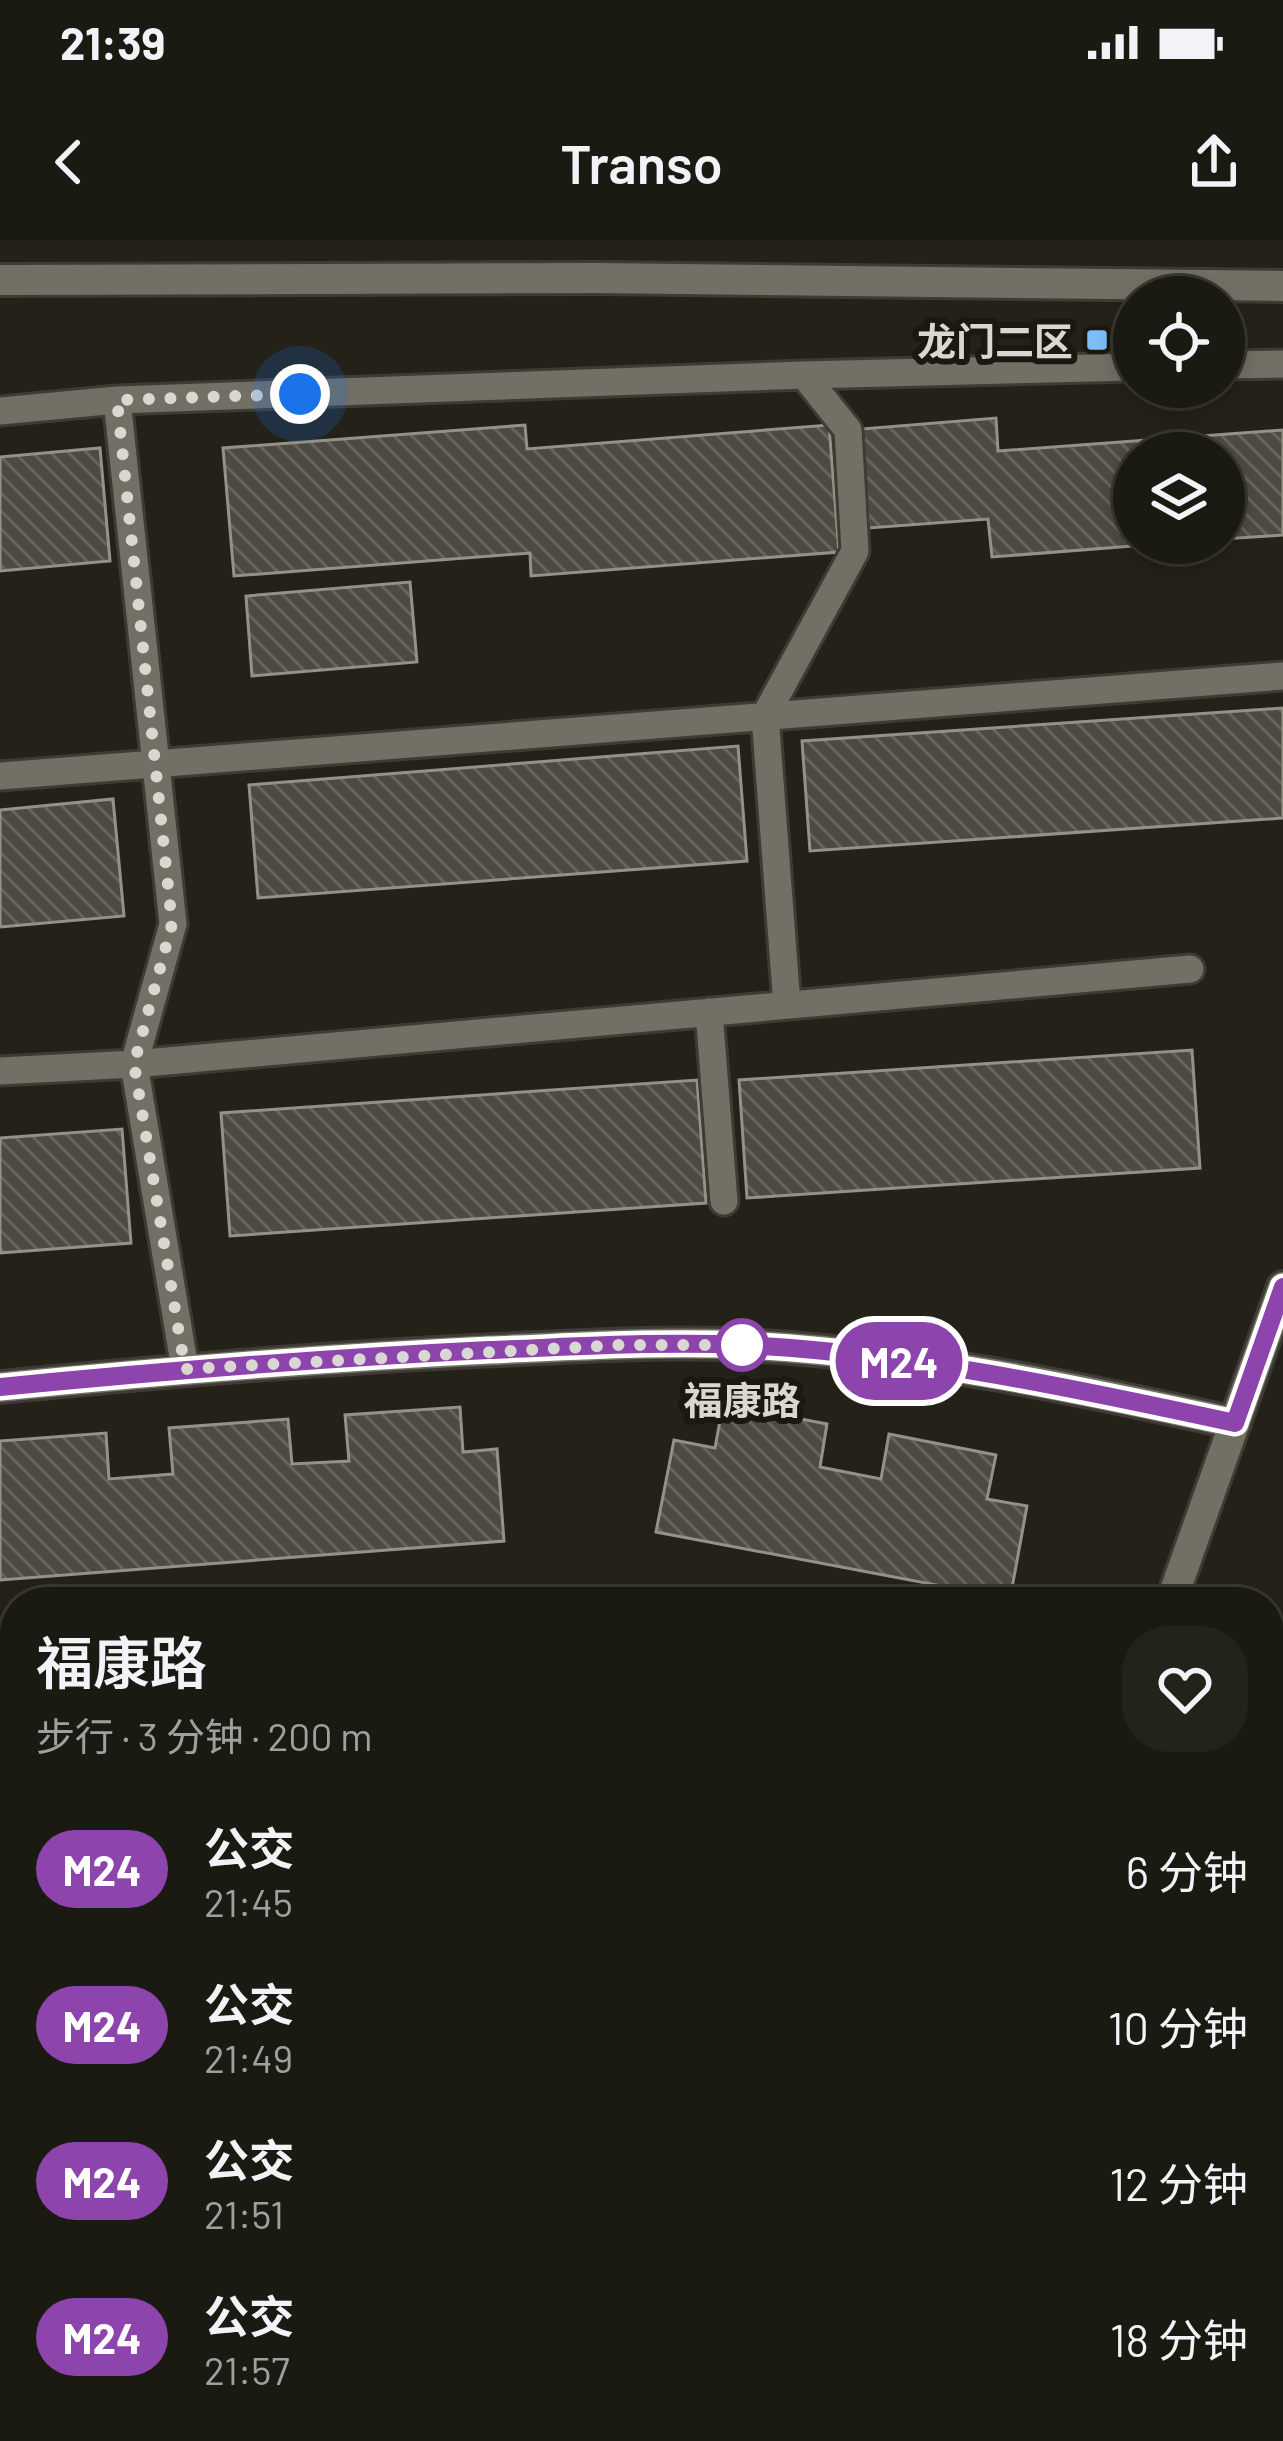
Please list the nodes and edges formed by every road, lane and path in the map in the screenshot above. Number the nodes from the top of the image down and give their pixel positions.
1 (0, 280) edge
2 (1283, 286) edge
3 (1283, 364) edge
4 (1245, 365) edge
5 (1113, 368) edge
6 (803, 375) junction
7 (117, 400) junction
8 (0, 411) edge
9 (1283, 676) edge
10 (765, 716) junction
11 (157, 765) junction
12 (0, 776) edge
13 (1190, 968) dead end
14 (787, 1005) junction
15 (709, 1012) junction
16 (134, 1064) junction
17 (0, 1071) edge
18 (724, 1202) dead end
19 (1283, 1287) edge
20 (185, 1369) junction
21 (0, 1387) edge
22 (1235, 1423) junction
23 (1177, 1587) edge

1 - 2 street
3 - 4 lane
5 - 6 lane
6 - 7 lane
6 - 10 lane
7 - 8 lane
7 - 11 lane
9 - 10 lane
10 - 11 lane
10 - 14 lane
11 - 12 lane
11 - 16 lane
13 - 14 lane
14 - 15 lane
15 - 16 lane
15 - 18 lane
16 - 17 lane
16 - 20 lane
19 - 22 street
20 - 21 street
20 - 22 street
22 - 23 street

